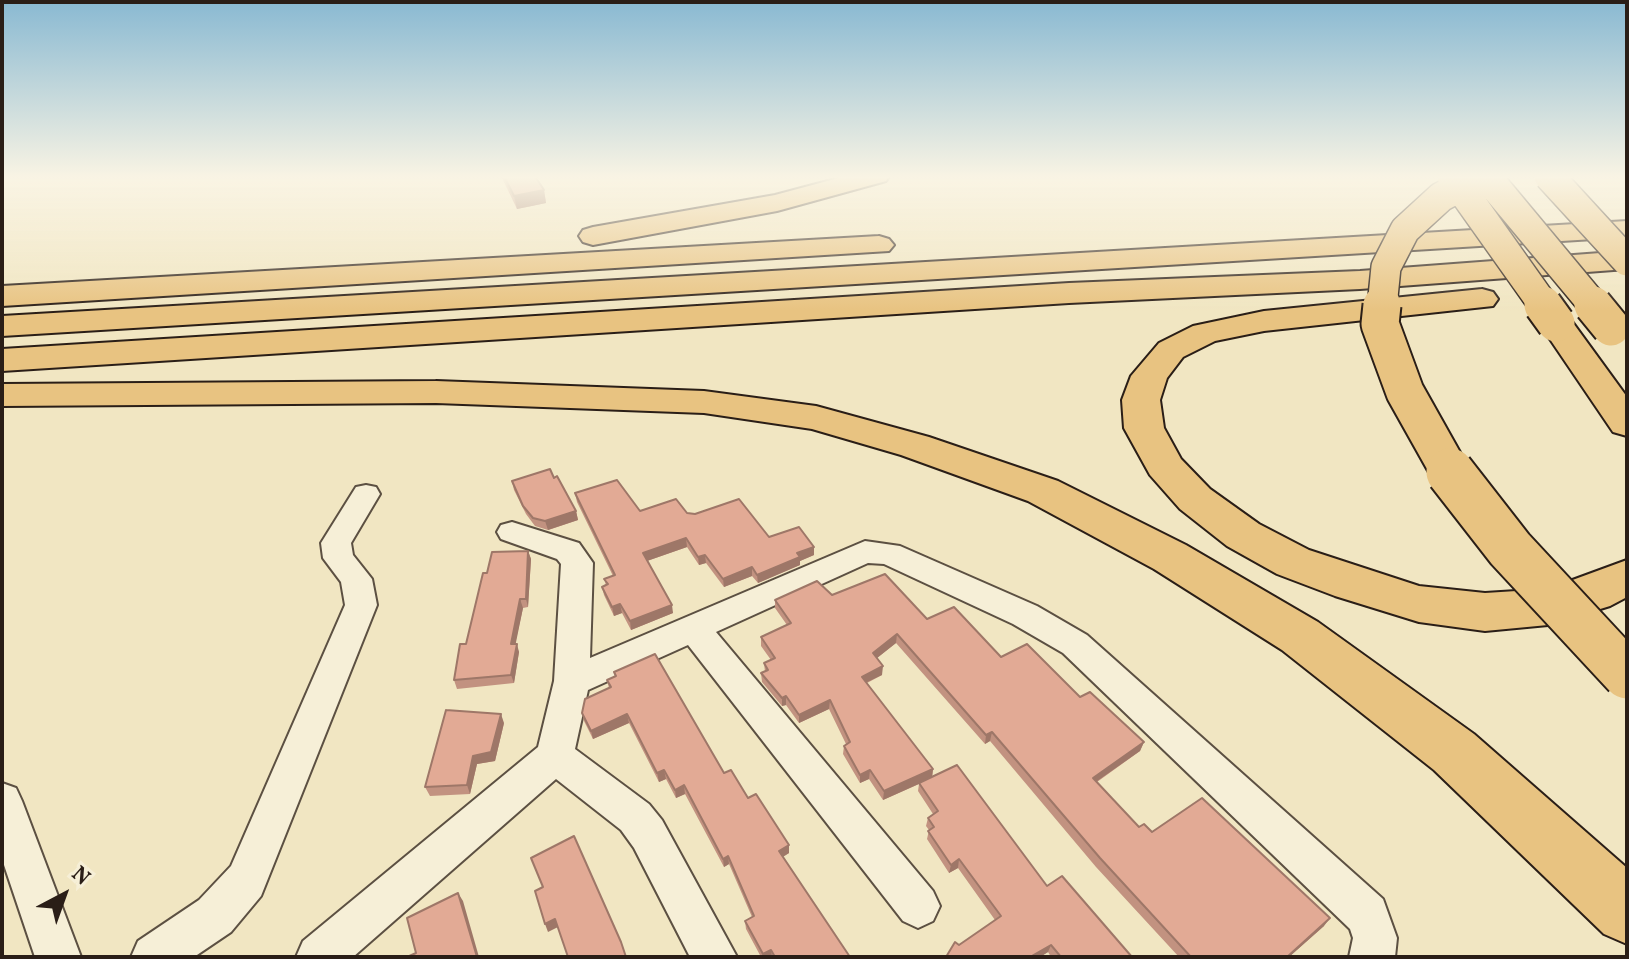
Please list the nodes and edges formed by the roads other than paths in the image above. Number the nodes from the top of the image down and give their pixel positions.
1 (686, 221) edge
2 (1415, 221) edge
3 (1472, 221) edge
4 (1484, 221) edge
5 (1521, 221) edge
6 (1540, 221) edge
7 (1590, 221) edge
8 (1016, 238) dead end
9 (904, 244) dead end
10 (1627, 261) edge
11 (1627, 287) edge
12 (2, 293) edge
13 (1511, 296) junction
14 (2, 326) edge
15 (1619, 337) edge
16 (2, 360) edge
17 (2, 385) edge
18 (2, 395) edge
19 (1627, 424) edge
20 (366, 494) dead end
21 (512, 532) dead end
22 (1627, 577) edge
23 (693, 627) junction
24 (1627, 675) edge
25 (572, 681) junction
26 (555, 756) junction
27 (2, 801) edge
28 (918, 906) dead end
29 (1627, 911) edge
30 (58, 957) edge
31 (154, 957) edge
32 (319, 957) edge
33 (714, 957) edge
34 (1372, 957) edge

1 - 12 highway
2 - 24 highway, bridge
3 - 8 highway
4 - 19 highway, bridge
5 - 15 highway, bridge
6 - 14 highway
7 - 10 highway, bridge
9 - 12 highway
10 - 16 highway
11 - 13 highway
13 - 17 highway
13 - 22 highway
18 - 29 highway
20 - 31 street
21 - 25 street
23 - 25 street
23 - 28 street
23 - 34 street
25 - 26 street
26 - 32 street
26 - 33 street
27 - 30 street

